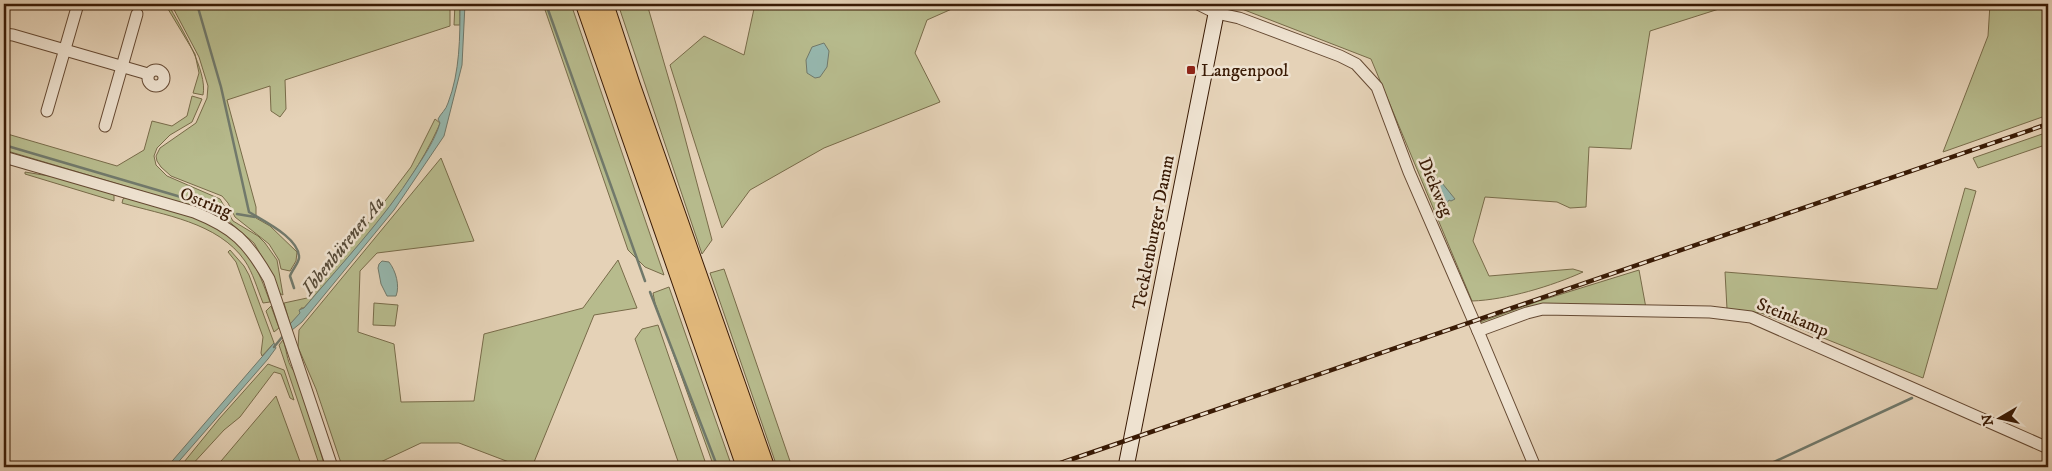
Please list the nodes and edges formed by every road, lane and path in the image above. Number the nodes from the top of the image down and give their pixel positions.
1 (78, 4) edge
2 (586, 4) edge
3 (604, 4) edge
4 (1198, 4) edge
5 (1217, 8) edge
6 (138, 14) dead end
7 (4, 34) edge
8 (64, 50) junction
9 (122, 67) junction
10 (148, 74) dead end
11 (47, 110) dead end
12 (105, 126) dead end
13 (4, 157) edge
14 (1478, 331) junction
15 (2048, 448) edge
16 (332, 467) edge
17 (747, 467) edge
18 (764, 467) edge
19 (1126, 467) edge
20 (1534, 467) edge

1 - 8 street
2 - 17 highway
3 - 18 highway
4 - 5 street
5 - 14 street, Diekweg
5 - 19 main road, Tecklenburger Damm
6 - 9 street
7 - 8 street
8 - 9 street
8 - 11 street
9 - 10 street
9 - 12 street
13 - 16 street, Ostring
14 - 15 street, Steinkamp
14 - 20 street, Diekweg

